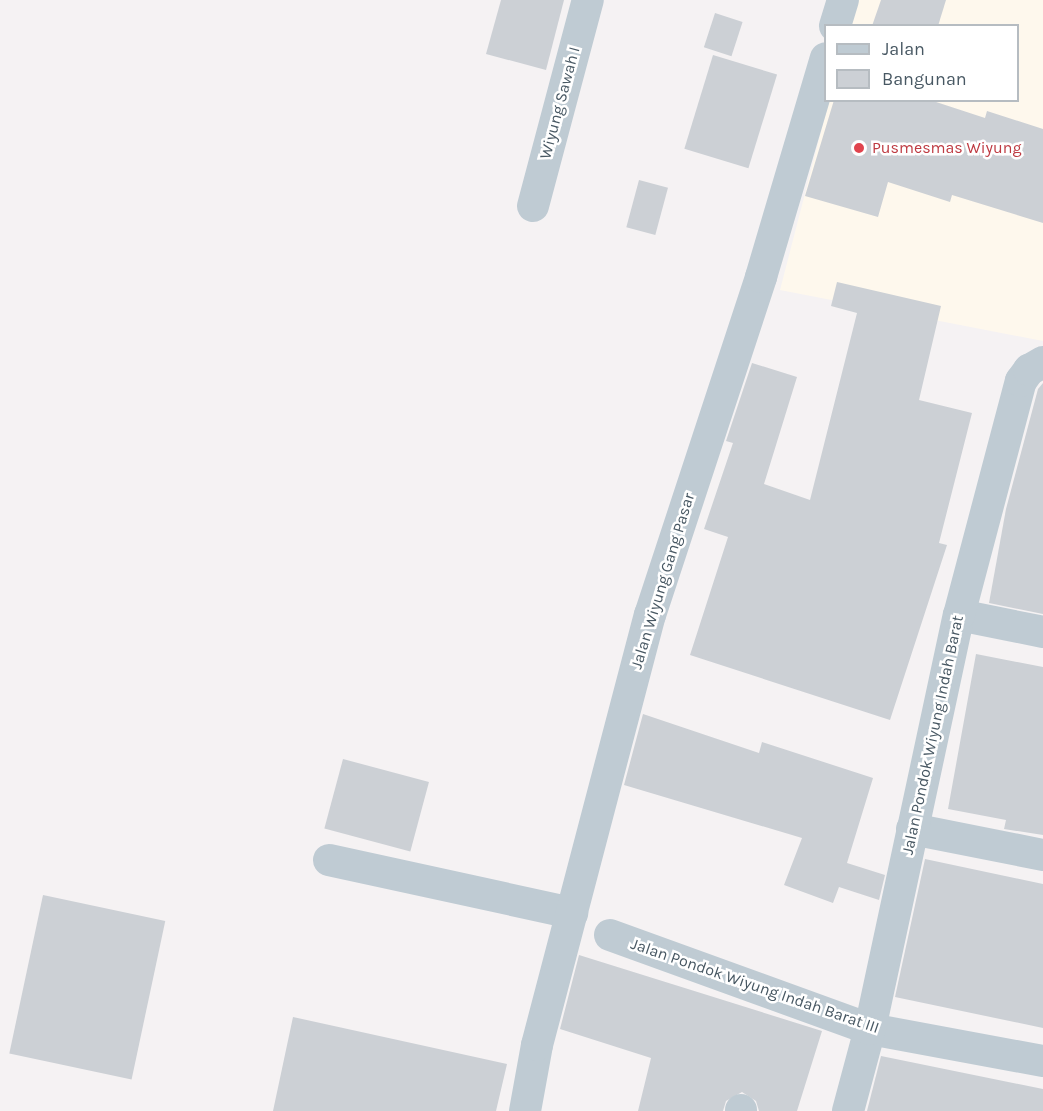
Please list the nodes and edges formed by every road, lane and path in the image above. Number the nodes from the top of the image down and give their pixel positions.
1 (588, 0) edge
2 (843, 0) edge
3 (836, 24) edge
4 (824, 61) edge
5 (533, 206) dead end
6 (1039, 364) edge
7 (959, 615) junction
8 (1043, 632) edge
9 (912, 829) junction
10 (1043, 855) edge
11 (329, 860) dead end
12 (572, 913) junction
13 (610, 935) dead end
14 (870, 1029) junction
15 (1043, 1061) edge
16 (525, 1111) edge
17 (848, 1111) edge

1 - 5 street, Wiyung Sawah I
2 - 3 street
4 - 12 street, Jalan Wiyung Gang Pasar
6 - 7 street, Jalan Pondok Wiyung Indah Barat
7 - 8 street
7 - 9 street, Jalan Pondok Wiyung Indah Barat
9 - 10 street
9 - 14 street, Jalan Pondok Wiyung Indah Barat
11 - 12 street
12 - 16 street, Jalan Wiyung Gang Pasar
13 - 14 street, Jalan Pondok Wiyung Indah Barat III
14 - 15 street, Jalan Pondok Wiyung Indah Barat III
14 - 17 street, Jalan Pondok Wiyung Indah Barat

